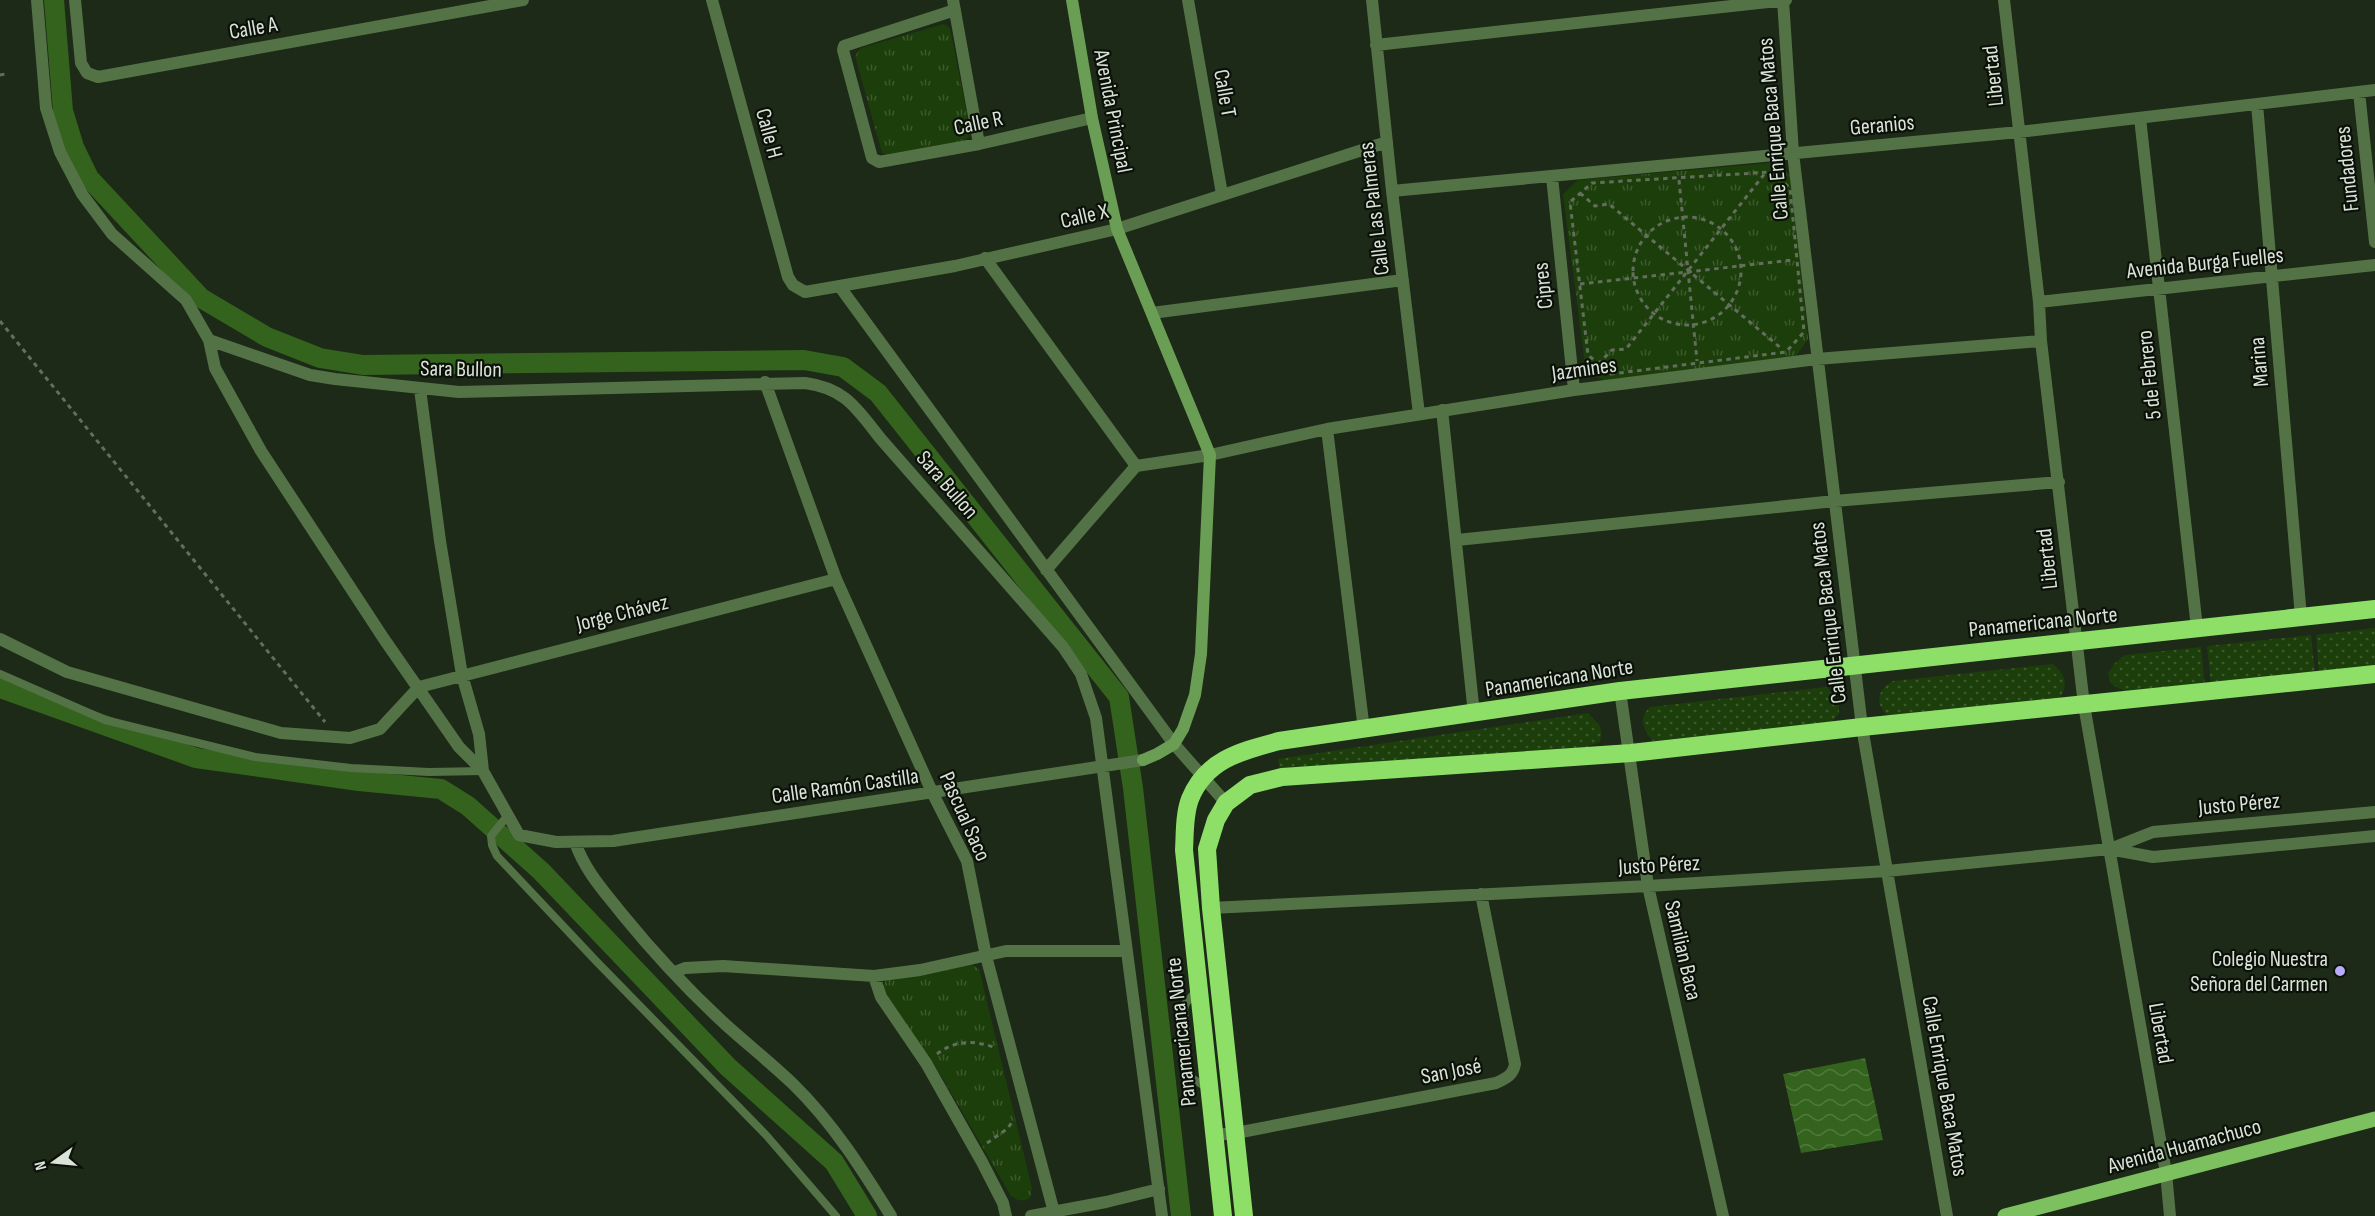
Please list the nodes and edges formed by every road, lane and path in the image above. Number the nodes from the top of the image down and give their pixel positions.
1 (37, 0) edge
2 (75, 0) edge
3 (523, 0) edge
4 (712, 0) edge
5 (1072, 0) edge
6 (1188, 0) edge
7 (1372, 0) edge
8 (1784, 0) edge
9 (2004, 0) edge
10 (502, 2) edge
11 (954, 5) edge
12 (1376, 45) junction
13 (2375, 90) edge
14 (2359, 92) junction
15 (2257, 104) junction
16 (1092, 117) junction
17 (2140, 118) junction
18 (2019, 132) junction
19 (1387, 142) junction
20 (979, 144) junction
21 (1793, 153) junction
22 (1766, 172) junction
23 (1552, 177) junction
24 (1679, 178) junction
25 (1392, 191) junction
26 (1222, 194) junction
27 (1581, 194) junction
28 (1683, 217) junction
29 (1117, 229) junction
30 (1721, 229) junction
31 (1647, 236) junction
32 (2375, 242) edge
33 (985, 258) junction
34 (1797, 259) junction
35 (1740, 265) junction
36 (2375, 265) edge
37 (1688, 271) junction
38 (2272, 276) junction
39 (788, 277) joint
40 (1634, 277) junction
41 (1403, 280) junction
42 (1580, 284) junction
43 (840, 287) junction
44 (2159, 287) junction
45 (2039, 302) junction
46 (1729, 305) junction
47 (1152, 314) junction
48 (1654, 314) junction
49 (0, 321) edge
50 (1693, 324) junction
51 (209, 340) junction
52 (2041, 341) junction
53 (1786, 352) junction
54 (1817, 359) junction
55 (1599, 364) junction
56 (1697, 364) junction
57 (765, 382) junction
58 (420, 389) junction
59 (1574, 390) junction
60 (1442, 410) junction
61 (1419, 414) junction
62 (1327, 429) junction
63 (1210, 455) junction
64 (1136, 466) junction
65 (2059, 482) junction
66 (1835, 501) junction
67 (1457, 540) junction
68 (1046, 570) junction
69 (836, 579) junction
70 (2375, 609) edge
71 (2301, 616) junction
72 (2197, 628) junction
73 (0, 639) edge
74 (2076, 641) junction
75 (1854, 665) junction
76 (0, 674) edge
77 (2375, 674) edge
78 (462, 675) junction
79 (418, 687) junction
80 (1620, 691) junction
81 (2084, 705) junction
82 (1474, 714) junction
83 (1862, 727) junction
84 (1364, 730) junction
85 (337, 737) junction
86 (1174, 744) junction
87 (1631, 753) junction
88 (1107, 766) junction
89 (483, 771) junction
90 (1204, 777) junction
91 (933, 794) junction
92 (1226, 803) junction
93 (2375, 812) edge
94 (508, 815) junction
95 (2375, 836) edge
96 (575, 842) junction
97 (2109, 849) junction
98 (1887, 871) junction
99 (1648, 886) junction
100 (1481, 894) junction
101 (1211, 908) junction
102 (1126, 951) junction
103 (986, 956) junction
104 (675, 972) junction
105 (874, 976) junction
106 (994, 1037) dead end
107 (933, 1057) dead end
108 (2375, 1119) edge
109 (1017, 1131) dead end
110 (1236, 1133) junction
111 (1216, 1135) junction
112 (985, 1144) dead end
113 (2166, 1173) junction
114 (1159, 1189) junction
115 (1054, 1214) edge
116 (836, 1216) edge
117 (891, 1216) edge
118 (1006, 1216) edge
119 (1031, 1216) edge
120 (1162, 1216) edge
121 (1223, 1216) edge
122 (1244, 1216) edge
123 (1723, 1216) edge
124 (1947, 1216) edge
125 (2005, 1216) edge
126 (2170, 1216) edge

1 - 51 street
2 - 10 street, Calle A
3 - 10 street, Calle A
4 - 39 street, Calle H
5 - 16 street, Avenida Principal
6 - 26 street, Calle T
7 - 12 street, Calle Las Palmeras
8 - 12 street
8 - 21 street, Calle Enrique Baca Matos
9 - 18 street, Libertad
11 - 20 street
11 - 20 street, Calle R
12 - 19 street, Calle Las Palmeras
13 - 14 street, Geranios
14 - 15 street, Geranios
14 - 32 street, Fundadores
15 - 17 street, Geranios
15 - 38 street, Marina
16 - 20 street, Calle R
16 - 29 street, Avenida Principal
17 - 18 street, Geranios
17 - 44 street, 5 de Febrero
18 - 21 street, Geranios
18 - 45 street, Libertad
19 - 25 street, Calle Las Palmeras
19 - 26 street, Calle X
21 - 23 street, Geranios
21 - 54 street, Calle Enrique Baca Matos
22 - 24 path
22 - 30 path
22 - 34 path
23 - 25 street, Geranios
23 - 59 street, Cipres
24 - 27 path
24 - 28 path
25 - 41 street, Calle Las Palmeras
26 - 29 street, Calle X
27 - 31 path
27 - 42 path
28 - 30 path
28 - 31 path
28 - 37 path
29 - 33 street, Calle X
29 - 47 street, Avenida Principal
30 - 35 path
30 - 37 path
31 - 37 path
31 - 40 path
33 - 43 street, Calle X
33 - 64 street
34 - 35 path
34 - 53 path
35 - 37 path
35 - 46 path
36 - 38 street, Avenida Burga Fuelles
37 - 40 path
37 - 46 path
37 - 48 path
37 - 50 path
38 - 44 street, Avenida Burga Fuelles
38 - 71 street, Marina
39 - 43 street, Calle X
40 - 42 path
40 - 48 path
41 - 47 street
41 - 61 street, Calle Las Palmeras
42 - 55 path
43 - 68 street
44 - 45 street, Avenida Burga Fuelles
44 - 72 street, 5 de Febrero
45 - 52 street, Libertad
46 - 50 path
46 - 53 path
47 - 63 street, Avenida Principal
48 - 50 path
48 - 55 path
49 - 85 path
50 - 56 path
51 - 58 street, Sara Bullon
51 - 79 street
52 - 54 street, Jazmines
52 - 65 street, Libertad
53 - 56 path
54 - 59 street, Jazmines
54 - 66 street, Calle Enrique Baca Matos
55 - 56 path
57 - 58 street, Sara Bullon
57 - 69 street, Pascual Saco
57 - 88 street, Sara Bullon
58 - 78 street
59 - 60 street, Jazmines
60 - 61 street, Jazmines
60 - 67 street
61 - 62 street, Jazmines
62 - 63 street, Jazmines
62 - 84 street
63 - 64 street, Jazmines
63 - 86 street
64 - 68 street
65 - 66 street
65 - 74 street, Libertad
66 - 67 street
66 - 75 street, Calle Enrique Baca Matos
67 - 82 street
68 - 86 street
69 - 78 street, Jorge Chávez
69 - 91 street, Pascual Saco
70 - 71 highway, Panamericana Norte
71 - 72 highway, Panamericana Norte
72 - 74 highway, Panamericana Norte
73 - 85 street
74 - 75 highway, Panamericana Norte
74 - 81 street, Libertad
75 - 80 highway, Panamericana Norte
75 - 83 street, Calle Enrique Baca Matos
76 - 89 lane
77 - 81 highway, Panamericana Norte
78 - 79 street, Jorge Chávez
78 - 89 street
79 - 85 street
79 - 89 street
80 - 82 highway, Panamericana Norte
80 - 87 street, Samilian Baca
81 - 83 highway, Panamericana Norte
81 - 97 street, Libertad
82 - 84 highway, Panamericana Norte
83 - 87 highway, Panamericana Norte
83 - 98 street, Calle Enrique Baca Matos
84 - 90 highway, Panamericana Norte
86 - 88 street, Calle Ramón Castilla
86 - 90 street
87 - 92 highway, Panamericana Norte
87 - 99 street, Samilian Baca
88 - 91 street, Calle Ramón Castilla
88 - 102 street, Sara Bullon
89 - 94 street
90 - 92 street
90 - 111 highway, Panamericana Norte
91 - 96 street, Calle Ramón Castilla
91 - 103 street, Pascual Saco
92 - 101 highway, Panamericana Norte
93 - 97 street, Justo Pérez
94 - 96 street, Calle Ramón Castilla
94 - 116 lane
95 - 97 street, Justo Pérez
96 - 104 street
97 - 98 street, Justo Pérez
97 - 113 street, Libertad
98 - 99 street, Justo Pérez
98 - 124 street, Calle Enrique Baca Matos
99 - 100 street, Justo Pérez
99 - 123 street, Samilian Baca
100 - 101 street, Justo Pérez
100 - 110 street, San José
101 - 110 highway, Panamericana Norte
102 - 103 street
102 - 114 street, Sara Bullon
103 - 105 street
103 - 115 street, Pascual Saco
104 - 105 street
104 - 117 street
105 - 118 street
106 - 107 path
108 - 113 main road, Avenida Huamachuco
109 - 112 path
110 - 111 street, San José
110 - 122 highway, Panamericana Norte
111 - 121 highway, Panamericana Norte
113 - 125 main road, Avenida Huamachuco
113 - 126 street, Libertad
114 - 115 street
114 - 120 street, Sara Bullon
115 - 119 street

